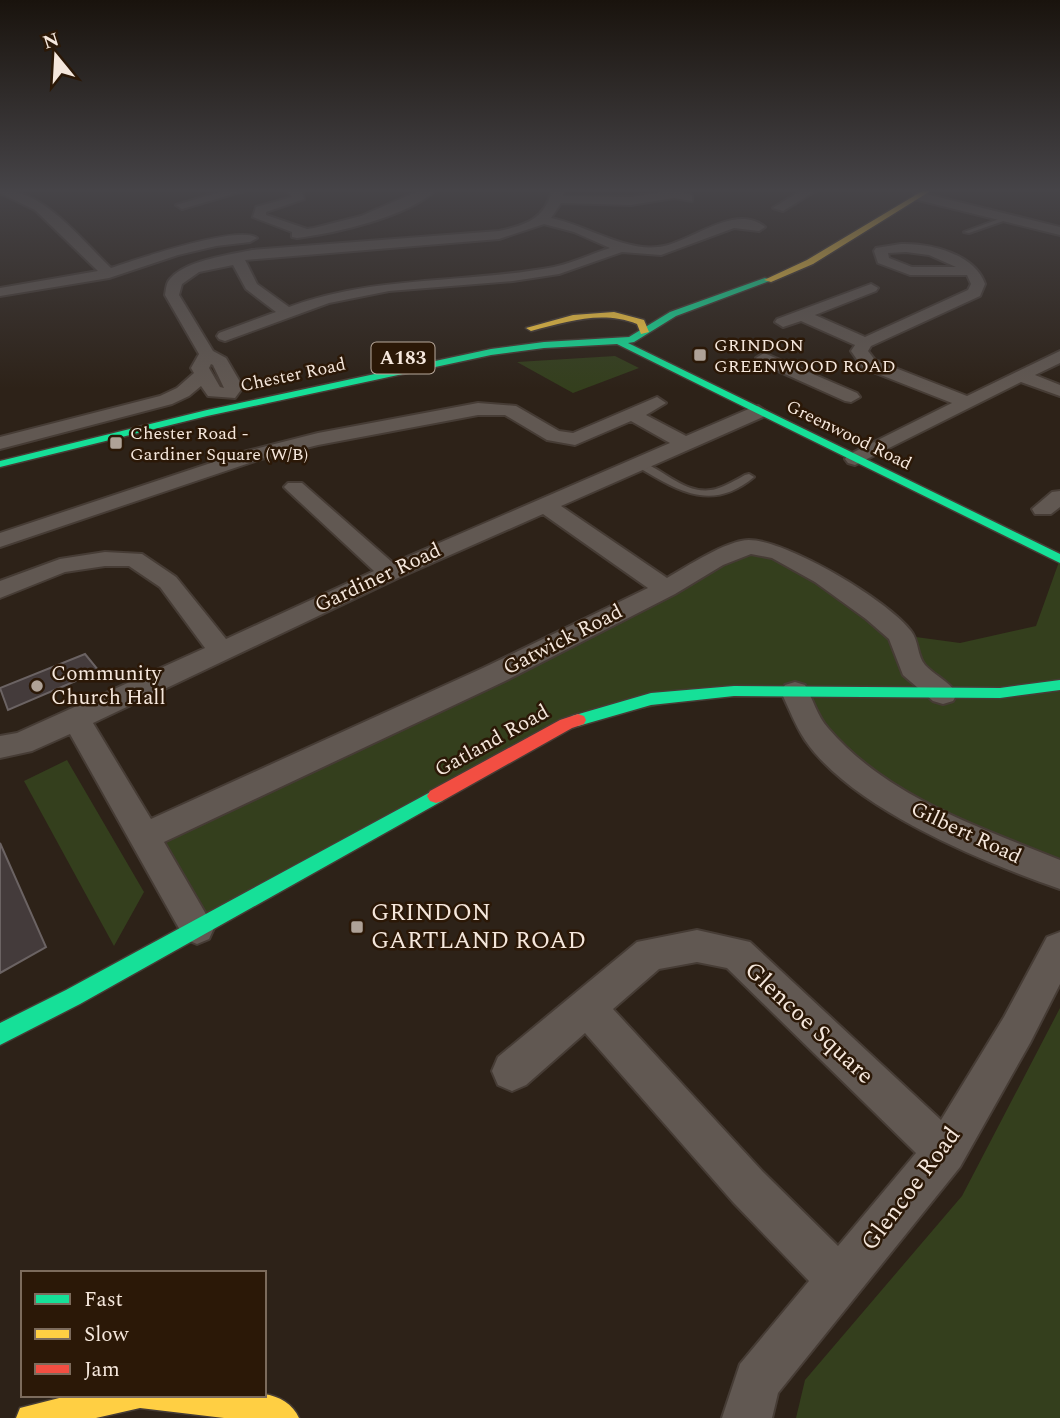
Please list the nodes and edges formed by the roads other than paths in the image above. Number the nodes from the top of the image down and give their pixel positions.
1 (90, 256) edge
2 (162, 256) edge
3 (241, 256) edge
4 (373, 256) edge
5 (599, 256) edge
6 (791, 256) edge
7 (819, 256) edge
8 (882, 256) edge
9 (943, 256) edge
10 (228, 258) junction
11 (971, 271) junction
12 (109, 274) junction
13 (389, 287) junction
14 (880, 288) dead end
15 (0, 292) edge
16 (665, 301) dead end
17 (640, 305) dead end
18 (285, 311) junction
19 (603, 312) junction
20 (801, 315) junction
21 (575, 318) junction
22 (783, 322) dead end
23 (644, 332) junction
24 (225, 335) dead end
25 (621, 342) junction
26 (865, 342) junction
27 (598, 343) junction
28 (207, 354) junction
29 (1060, 356) edge
30 (764, 358) dead end
31 (869, 364) junction
32 (203, 375) junction
33 (1020, 376) junction
34 (825, 386) junction
35 (1060, 391) edge
36 (851, 397) dead end
37 (234, 400) junction
38 (657, 403) dead end
39 (970, 403) junction
40 (758, 412) junction
41 (631, 414) junction
42 (0, 443) edge
43 (687, 445) junction
44 (0, 449) edge
45 (855, 459) junction
46 (0, 464) edge
47 (640, 464) junction
48 (749, 477) dead end
49 (295, 487) dead end
50 (543, 504) junction
51 (34, 529) junction
52 (0, 540) edge
53 (1060, 559) edge
54 (60, 566) junction
55 (390, 573) junction
56 (666, 589) junction
57 (0, 590) edge
58 (221, 651) junction
59 (1060, 685) edge
60 (795, 692) junction
61 (943, 694) junction
62 (76, 719) junction
63 (0, 747) edge
64 (145, 836) junction
65 (1060, 876) edge
66 (197, 928) junction
67 (1060, 948) edge
68 (586, 1007) junction
69 (0, 1034) edge
70 (512, 1071) dead end
71 (945, 1152) junction
72 (840, 1280) junction
73 (130, 1397) edge
74 (153, 1397) edge
75 (274, 1415) edge
76 (30, 1418) edge
77 (747, 1418) edge

1 - 12 street
2 - 12 street
3 - 10 street
4 - 13 street
5 - 13 street
6 - 16 main road
7 - 23 main road, Chester Road / A183
8 - 11 street
9 - 11 street
10 - 18 street
10 - 28 street
11 - 26 street
12 - 15 street
13 - 18 street
14 - 20 street
17 - 19 main road, Chester Road / A183
18 - 24 street
19 - 21 main road, Chester Road / A183
19 - 23 main road, Chester Road / A183
20 - 22 street
20 - 26 street
21 - 27 main road
21 - 37 main road, Chester Road / A183
23 - 25 main road, Chester Road / A183
25 - 27 main road, Chester Road / A183
25 - 40 main road, Greenwood Road
26 - 31 street
27 - 37 main road, Chester Road / A183
28 - 32 street
28 - 37 street
29 - 33 street
30 - 34 street
31 - 34 street
31 - 39 street
32 - 37 street
32 - 42 street
33 - 35 street
33 - 39 street
34 - 36 street
37 - 44 main road, Chester Road / A183
37 - 46 main road, Chester Road / A183
38 - 41 street
39 - 45 street
40 - 43 street, Gardiner Road
40 - 45 main road, Greenwood Road
41 - 43 street
41 - 51 street
43 - 47 street, Gardiner Road
45 - 53 main road, Greenwood Road
47 - 48 lane
47 - 50 street, Gardiner Road
49 - 55 street
50 - 55 street, Gardiner Road
50 - 56 street
51 - 52 street
51 - 54 street
54 - 57 street
54 - 58 street
55 - 58 street, Gardiner Road
56 - 61 street, Gatwick Road
56 - 64 street, Gatwick Road
58 - 62 street, Gardiner Road
59 - 61 main road, Gatland Road
60 - 61 main road, Gatland Road
60 - 65 street, Gilbert Road
60 - 66 main road, Gatland Road
62 - 63 street, Gardiner Road
62 - 64 street
64 - 66 street
66 - 69 main road, Gatland Road
67 - 71 street, Glencoe Road
68 - 70 street, Glencoe Square
68 - 71 street, Glencoe Square
68 - 72 street
71 - 72 street, Glencoe Road
72 - 77 street, Glencoe Road
73 - 76 main road
74 - 75 main road

